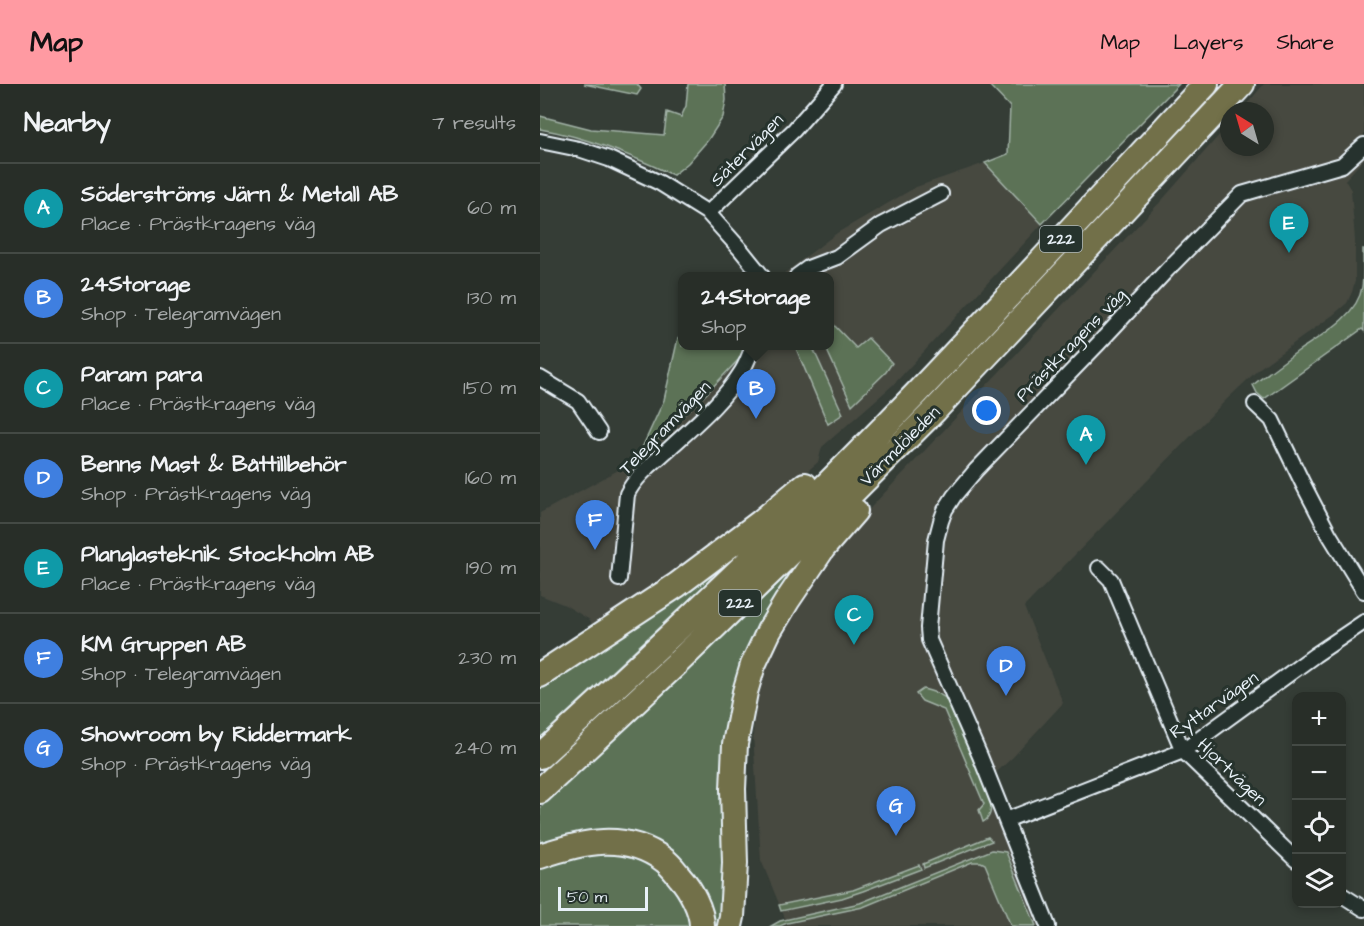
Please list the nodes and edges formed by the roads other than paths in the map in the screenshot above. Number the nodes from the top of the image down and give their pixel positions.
1 (834, 84) edge
2 (1206, 84) edge
3 (1242, 84) edge
4 (540, 141) edge
5 (1364, 145) edge
6 (941, 194) dead end
7 (708, 213) junction
8 (759, 272) edge
9 (802, 272) edge
10 (751, 350) edge
11 (540, 378) edge
12 (916, 394) junction
13 (1255, 404) dead end
14 (935, 410) junction
15 (599, 432) dead end
16 (1099, 568) dead end
17 (619, 579) dead end
18 (1364, 591) edge
19 (1364, 622) edge
20 (540, 675) edge
21 (1183, 751) junction
22 (540, 756) edge
23 (540, 791) edge
24 (1006, 820) junction
25 (540, 856) edge
26 (1292, 856) edge
27 (1346, 898) edge
28 (1364, 909) edge
29 (702, 926) edge
30 (730, 926) edge
31 (1048, 926) edge

1 - 7 street, Sätervägen
2 - 12 highway, Värmdöleden / 222
3 - 14 highway, Värmdöleden / 222
4 - 7 street
5 - 24 street, Prästkragens väg
6 - 9 street
7 - 8 street
10 - 17 street, Telegramvägen
11 - 15 street
12 - 20 highway
12 - 22 highway, Värmdöleden / 222
13 - 18 street
14 - 23 highway, Värmdöleden / 222
14 - 30 highway
16 - 21 street, Hjortvägen
19 - 21 street, Ryttarvägen
21 - 24 street, Ryttarvägen
21 - 26 street, Hjortvägen
24 - 31 street, Prästkragens väg
25 - 29 highway
27 - 28 street

